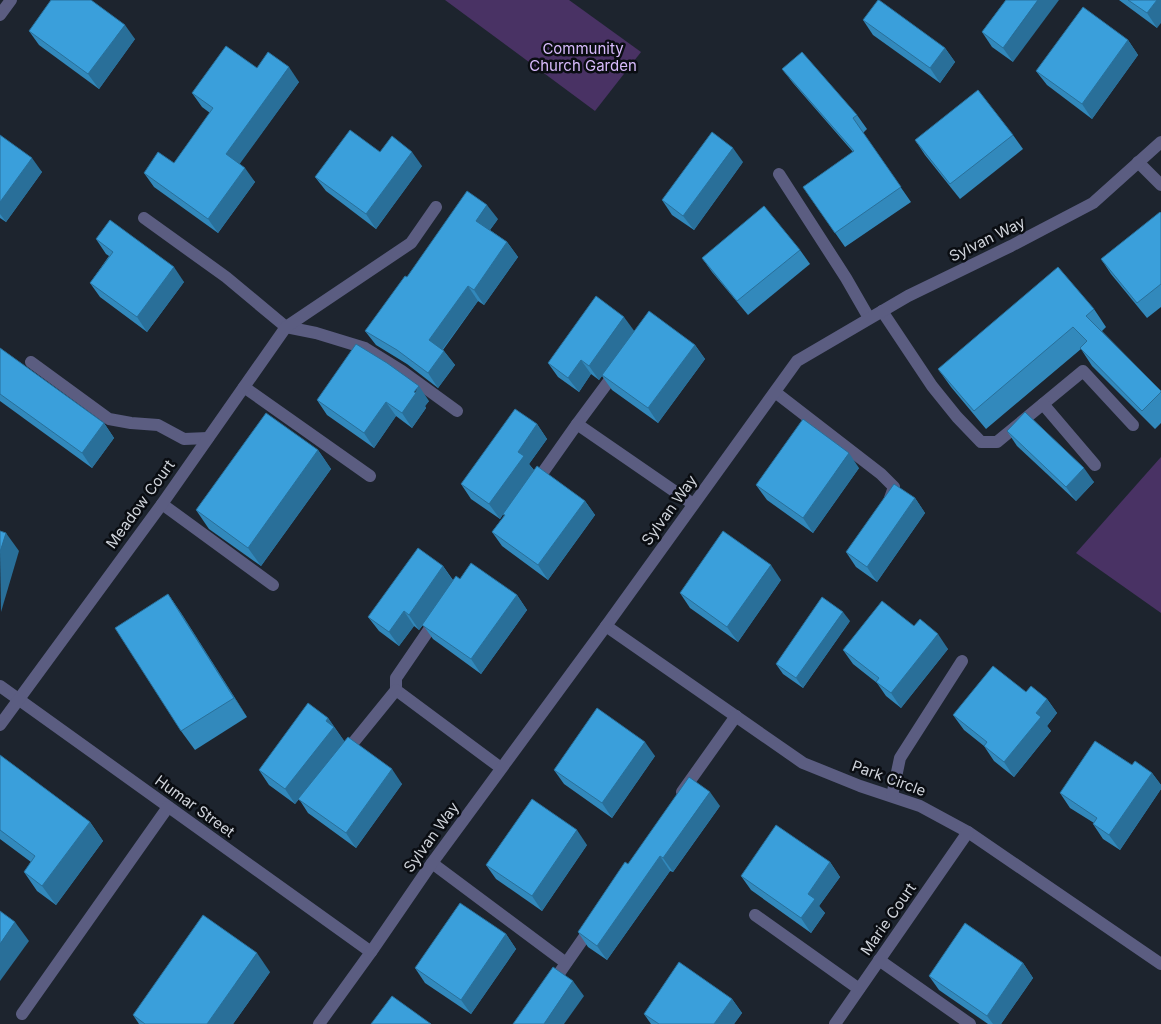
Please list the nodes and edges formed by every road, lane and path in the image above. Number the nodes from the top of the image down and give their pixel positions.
1 (11, 0) edge
2 (0, 16) edge
3 (1161, 142) edge
4 (1138, 162) junction
5 (778, 174) dead end
6 (1161, 186) edge
7 (436, 207) dead end
8 (144, 218) dead end
9 (882, 311) junction
10 (869, 318) junction
11 (286, 327) junction
12 (624, 360) edge
13 (31, 362) dead end
14 (244, 387) junction
15 (774, 392) junction
16 (1042, 404) junction
17 (457, 411) dead end
18 (577, 424) junction
19 (1133, 425) dead end
20 (208, 438) junction
21 (1096, 465) dead end
22 (370, 476) dead end
23 (528, 494) edge
24 (162, 504) junction
25 (694, 504) junction
26 (880, 514) edge
27 (274, 585) dead end
28 (446, 606) edge
29 (606, 626) junction
30 (962, 661) dead end
31 (0, 686) edge
32 (396, 690) junction
33 (18, 699) junction
34 (736, 716) junction
35 (0, 724) edge
36 (337, 764) edge
37 (501, 768) junction
38 (892, 796) junction
39 (673, 805) edge
40 (168, 807) junction
41 (968, 832) junction
42 (432, 863) junction
43 (600, 915) edge
44 (755, 915) dead end
45 (371, 952) junction
46 (880, 960) junction
47 (566, 963) junction
48 (1161, 964) edge
49 (859, 989) junction
50 (545, 994) edge
51 (22, 1014) dead end
52 (319, 1024) edge
53 (835, 1024) edge
54 (970, 1024) edge

1 - 2 street
3 - 4 street, Sylvan Way
4 - 6 street
4 - 9 street, Sylvan Way
5 - 10 street
7 - 11 street
8 - 11 street
9 - 10 street, Sylvan Way
9 - 16 street
10 - 15 street, Sylvan Way
11 - 14 street, Meadow Court
11 - 17 street
12 - 18 street
13 - 20 street
14 - 20 street, Meadow Court
14 - 22 street
15 - 25 street, Sylvan Way
15 - 26 street
16 - 19 street
16 - 21 street
18 - 23 street
18 - 25 street
20 - 24 street, Meadow Court
24 - 27 street
24 - 33 street, Meadow Court
25 - 29 street, Sylvan Way
28 - 32 street
29 - 34 street, Park Circle
29 - 37 street, Sylvan Way
30 - 38 street
31 - 33 street, Humar Street
32 - 36 street
32 - 37 street
33 - 35 street, Meadow Court
33 - 40 street, Humar Street
34 - 38 street, Park Circle
34 - 39 street
37 - 42 street, Sylvan Way
38 - 41 street, Park Circle
40 - 45 street, Humar Street
40 - 51 street
41 - 46 street, Marie Court
41 - 48 street, Park Circle
42 - 45 street, Sylvan Way
42 - 47 street
43 - 47 street
44 - 49 street
45 - 52 street, Sylvan Way
46 - 49 street, Marie Court
46 - 54 street
47 - 50 street
49 - 53 street, Marie Court

